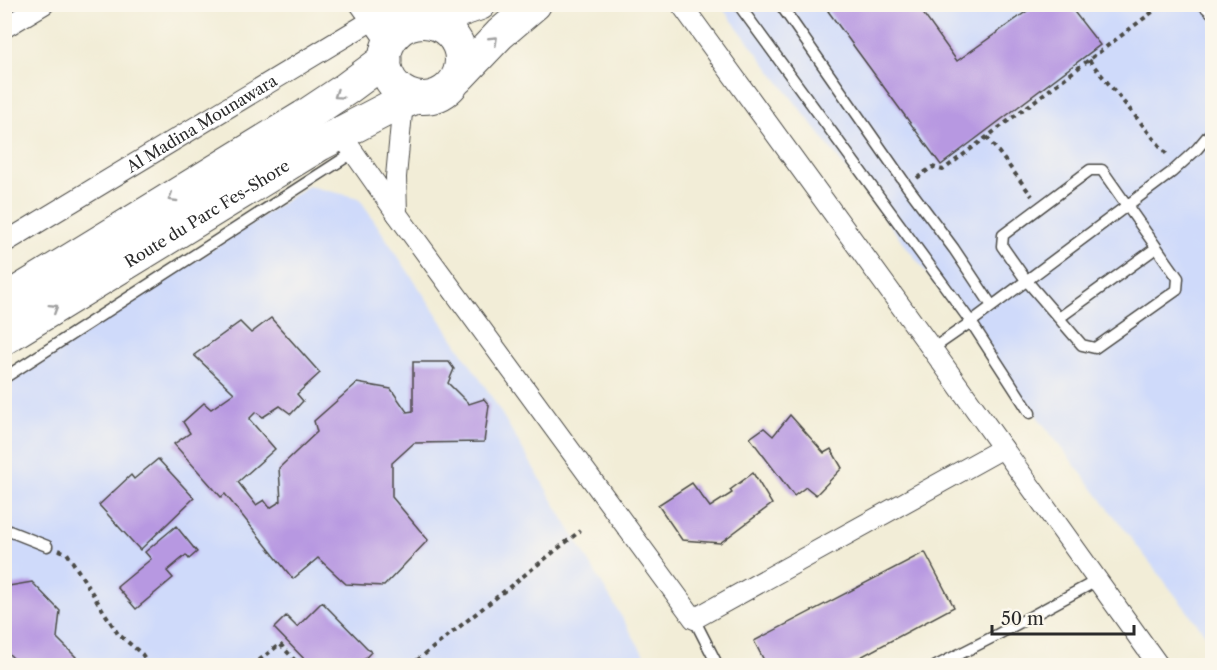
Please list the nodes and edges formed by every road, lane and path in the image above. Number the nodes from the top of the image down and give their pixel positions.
1 (44, 4) edge
2 (360, 4) edge
3 (399, 4) edge
4 (480, 4) edge
5 (535, 4) edge
6 (681, 4) edge
7 (738, 4) edge
8 (780, 4) edge
9 (1163, 4) edge
10 (1202, 4) edge
11 (1212, 13) edge
12 (427, 22) junction
13 (4, 28) edge
14 (382, 41) junction
15 (1089, 60) junction
16 (457, 79) junction
17 (409, 100) junction
18 (1212, 131) edge
19 (987, 137) junction
20 (347, 143) junction
21 (1177, 167) junction
22 (908, 186) junction
23 (1126, 206) junction
24 (1040, 207) junction
25 (397, 214) junction
26 (4, 243) edge
27 (1156, 248) junction
28 (1026, 280) junction
29 (4, 301) edge
30 (992, 306) junction
31 (1059, 318) junction
32 (971, 322) junction
33 (4, 338) edge
34 (932, 349) junction
35 (4, 378) edge
36 (1030, 413) dead end
37 (1003, 448) junction
38 (4, 529) edge
39 (580, 531) dead end
40 (47, 546) joint
41 (1098, 580) junction
42 (694, 619) junction
43 (149, 664) edge
44 (143, 666) edge
45 (252, 666) edge
46 (300, 666) edge
47 (410, 666) edge
48 (718, 666) edge
49 (936, 666) edge
50 (1159, 666) edge

1 - 13 street
2 - 14 street
3 - 14 street, Al Madina Mounawara
4 - 12 main road
16 -> 5 main road
6 - 34 street
7 - 32 lane
8 - 22 lane
9 - 15 path
10 - 11 lane
12 - 14 main road
12 - 16 main road
14 - 17 main road
14 - 26 street, Al Madina Mounawara
14 -> 29 highway, Route du Parc Fes-Shore
15 - 19 path
15 - 21 path
16 - 17 main road
17 - 20 highway, Route du Parc Fes-Shore
17 - 25 street
18 - 21 lane
19 - 22 path
19 - 24 path
20 - 25 street
33 -> 20 highway, Route du Parc Fes-Shore
20 - 35 lane
21 - 23 lane
22 - 30 lane
23 - 24 lane
23 - 27 lane
23 - 28 lane
24 - 28 lane
25 - 42 street
27 - 31 lane
27 - 31 lane
28 - 30 lane
28 - 31 lane
30 - 32 lane
32 - 34 lane
32 - 36 lane
34 - 37 street
37 - 41 street
37 - 42 street
38 - 40 lane
39 - 47 path
40 - 43 path
41 - 49 lane
41 - 50 street
42 - 48 lane
43 - 44 path
45 - 46 path

